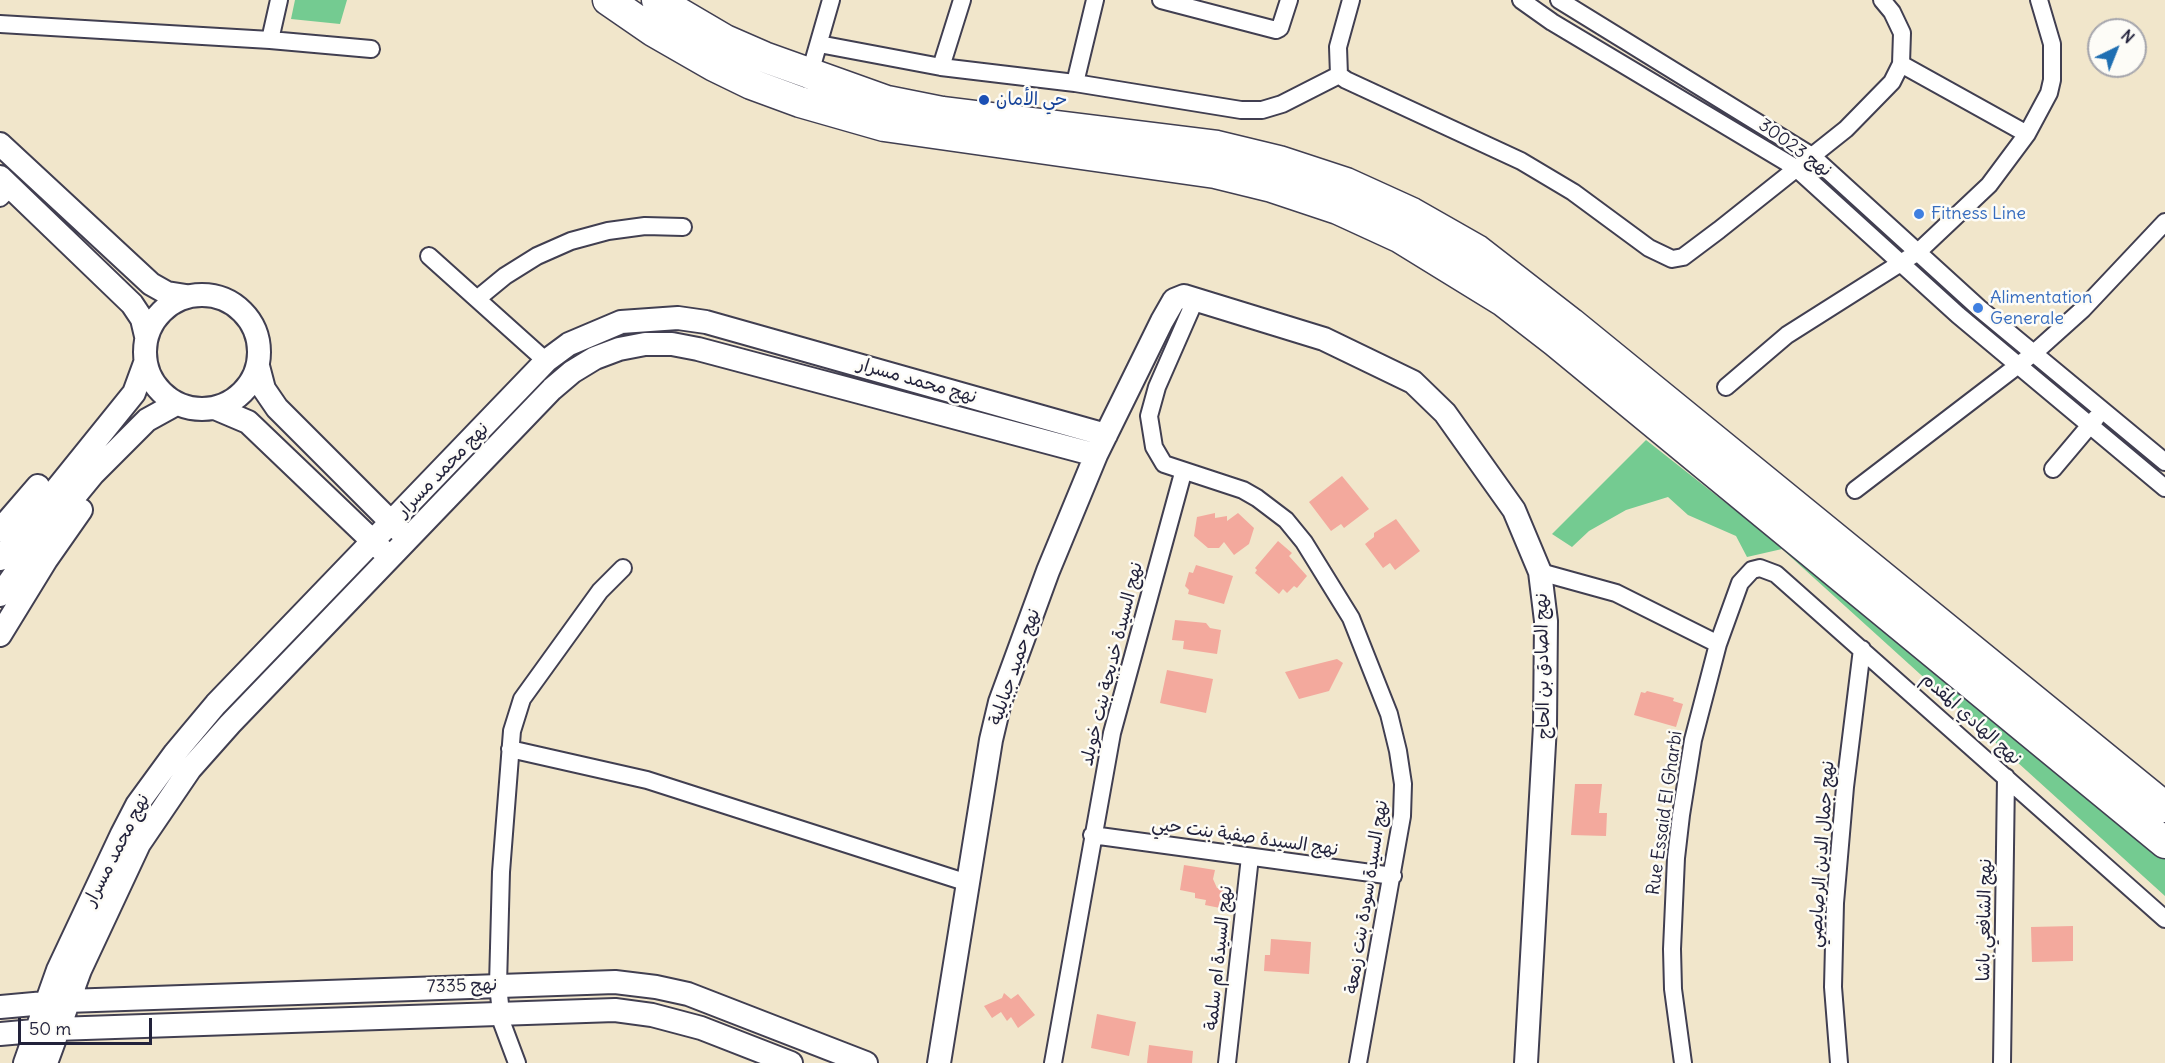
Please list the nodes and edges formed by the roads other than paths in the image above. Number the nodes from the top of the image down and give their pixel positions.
1 (279, 0) edge
2 (608, 0) edge
3 (831, 0) edge
4 (962, 0) edge
5 (1095, 0) edge
6 (1161, 0) edge
7 (1289, 0) edge
8 (1352, 0) edge
9 (1521, 0) edge
10 (1560, 0) edge
11 (1882, 0) edge
12 (2039, 0) edge
13 (673, 5) edge
14 (1552, 22) junction
15 (0, 24) edge
16 (270, 40) junction
17 (819, 44) junction
18 (371, 49) dead end
19 (1901, 63) junction
20 (941, 67) junction
21 (810, 74) junction
22 (1339, 75) junction
23 (1075, 83) junction
24 (800, 102) junction
25 (2027, 134) junction
26 (0, 144) edge
27 (1812, 156) junction
28 (1796, 168) junction
29 (4, 188) edge
30 (2165, 222) edge
31 (683, 227) dead end
32 (1917, 252) junction
33 (429, 256) dead end
34 (1901, 265) junction
35 (186, 296) junction
36 (1187, 298) junction
37 (477, 299) junction
38 (146, 336) junction
39 (2034, 353) junction
40 (546, 361) junction
41 (145, 363) junction
42 (258, 366) junction
43 (2017, 366) junction
44 (1726, 387) dead end
45 (176, 404) junction
46 (215, 408) junction
47 (2102, 411) junction
48 (2090, 425) junction
49 (113, 438) junction
50 (1101, 445) junction
51 (2165, 462) edge
52 (2053, 469) dead end
53 (1183, 473) junction
54 (2165, 488) edge
55 (1855, 490) dead end
56 (392, 523) junction
57 (0, 530) edge
58 (409, 540) junction
59 (374, 542) junction
60 (391, 558) junction
61 (0, 559) edge
62 (624, 568) dead end
63 (1540, 572) junction
64 (1744, 576) joint
65 (0, 595) edge
66 (0, 635) edge
67 (1718, 644) junction
68 (1862, 649) junction
69 (510, 749) junction
70 (2006, 777) junction
71 (2138, 784) junction
72 (2165, 801) edge
73 (2165, 807) edge
74 (1092, 835) junction
75 (130, 839) junction
76 (2165, 843) edge
77 (1250, 857) junction
78 (1393, 876) junction
79 (968, 883) junction
80 (2165, 919) edge
81 (498, 984) junction
82 (67, 1001) junction
83 (44, 1004) junction
84 (0, 1007) edge
85 (501, 1013) junction
86 (46, 1030) junction
87 (0, 1034) edge
88 (787, 1062) edge
89 (26, 1063) edge
90 (46, 1063) edge
91 (517, 1063) edge
92 (866, 1063) edge
93 (939, 1063) edge
94 (1053, 1063) edge
95 (1227, 1063) edge
96 (1359, 1063) edge
97 (1526, 1063) edge
98 (1683, 1063) edge
99 (1839, 1063) edge
100 (2002, 1063) edge

1 - 16 street
2 - 24 highway
3 - 17 street
4 - 20 street
5 - 23 street
6 - 7 street
8 - 22 street
9 - 14 street, نهج 30023
10 - 14 street
10 - 27 street, نهج 30023
11 - 19 street
12 - 25 street
13 - 21 highway
14 - 28 street, نهج 30023
15 - 16 street
16 - 18 street
17 - 20 street
17 - 21 street
19 - 25 street
19 - 27 street
20 - 23 street
21 - 24 street
21 - 71 highway
22 - 23 street
22 - 28 street
24 - 76 highway
25 - 32 street
26 - 35 street
27 - 28 street
27 - 32 street, نهج 30023
28 - 34 street, نهج 30023
29 - 38 street
30 - 39 street
31 - 37 street
32 - 34 street
32 - 39 street, نهج 30023
33 - 37 street
34 - 43 street, نهج 30023
34 - 44 street
35 - 38 street
35 - 42 street
36 - 50 street, نهج حميد جبايلية
36 - 53 street
36 - 63 street, نهج الصادق بن الحاج
37 - 40 street
38 - 41 street
39 - 43 street
39 - 47 street, نهج 30023
40 - 50 street, نهج محمد مسرار
40 - 56 street, نهج محمد مسرار
41 - 45 street
41 - 49 street
42 - 46 street
42 - 56 street
43 - 48 street, نهج 30023
43 - 55 street
45 - 46 street
45 - 49 street
46 - 59 street
47 - 48 street
47 - 51 street, نهج 30023
48 - 52 street
48 - 54 street, نهج 30023
49 - 57 street
49 - 61 street
49 - 65 street
49 - 66 street
50 - 58 street, نهج محمد مسرار
50 - 79 street, نهج حميد جبايلية
53 - 74 street, نهج السيدة خديجة بنت خويلد
53 - 78 street, نهج السيدة سودة بنت زمعة
56 - 58 street
56 - 59 street, نهج محمد مسرار
58 - 60 street, نهج محمد مسرار
59 - 60 street
59 - 75 street, نهج محمد مسرار
60 - 75 street, نهج محمد مسرار
62 - 69 street
63 - 67 street
63 - 97 street, نهج الصادق بن الحاج
64 - 67 street, Rue Essaid El Gharbi
64 - 68 street, نهج الهادي المقدم
67 - 98 street, Rue Essaid El Gharbi
68 - 70 street, نهج الهادي المقدم
68 - 99 street, نهج جمال الدين الرصايصي
69 - 79 street
69 - 81 street
70 - 80 street, نهج الهادي المقدم
70 - 100 street, نهج الشافعي باشا
71 - 72 highway
71 - 73 highway
74 - 77 street, نهج السيدة صفية بنت حيي
74 - 94 street, نهج السيدة خديجة بنت خويلد
75 - 82 street, نهج محمد مسرار
75 - 83 street, نهج محمد مسرار
77 - 78 street, نهج السيدة صفية بنت حيي
77 - 95 street, نهج السيدة ام سلمة
78 - 96 street, نهج السيدة سودة بنت زمعة
79 - 93 street, نهج حميد جبايلية
81 - 82 street, نهج 7335
81 - 85 street
81 - 92 street, نهج 7335
82 - 83 street, نهج 7335
82 - 86 street, نهج محمد مسرار
83 - 84 street, نهج 7335
83 - 86 street, نهج محمد مسرار
85 - 86 street, نهج 7335
85 - 88 street, نهج 7335
85 - 91 street
86 - 87 street, نهج 7335
86 - 89 street, نهج محمد مسرار
86 - 90 street, نهج محمد مسرار

